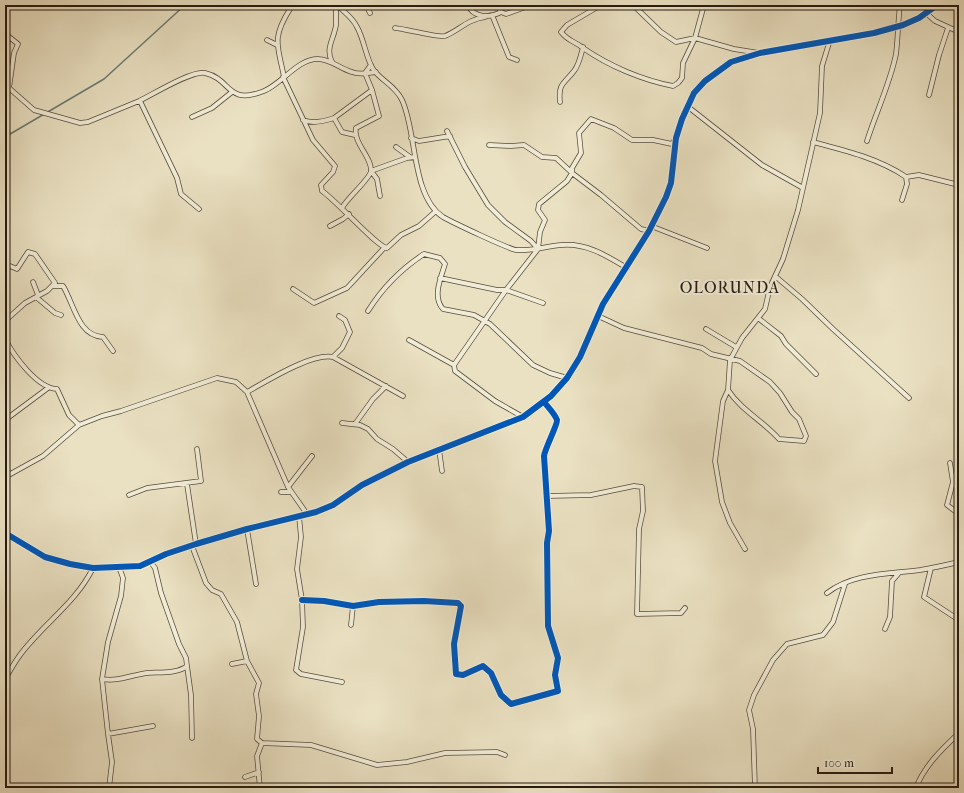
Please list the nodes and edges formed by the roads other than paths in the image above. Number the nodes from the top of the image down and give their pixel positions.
1 (336, 5) edge
2 (366, 5) edge
3 (468, 5) edge
4 (498, 5) edge
5 (531, 5) edge
6 (601, 5) edge
7 (633, 5) edge
8 (704, 5) edge
9 (900, 5) edge
10 (937, 5) edge
11 (290, 9) dead end
12 (370, 12) dead end
13 (501, 12) junction
14 (926, 13) junction
15 (492, 15) junction
16 (485, 16) junction
17 (898, 27) junction
18 (395, 28) dead end
19 (948, 28) junction
20 (959, 32) edge
21 (5, 36) edge
22 (695, 38) junction
23 (267, 40) dead end
24 (830, 40) junction
25 (277, 45) junction
26 (583, 47) junction
27 (760, 53) junction
28 (517, 60) dead end
29 (332, 62) junction
30 (371, 65) junction
31 (376, 72) junction
32 (365, 73) junction
33 (283, 77) junction
34 (372, 90) junction
35 (232, 92) junction
36 (930, 95) dead end
37 (140, 101) junction
38 (560, 102) dead end
39 (687, 106) junction
40 (192, 117) dead end
41 (334, 118) junction
42 (303, 120) junction
43 (447, 131) dead end
44 (355, 135) junction
45 (450, 136) junction
46 (411, 138) junction
47 (676, 138) junction
48 (867, 141) dead end
49 (813, 142) junction
50 (489, 145) dead end
51 (396, 147) dead end
52 (413, 157) junction
53 (371, 171) junction
54 (571, 172) junction
55 (906, 177) junction
56 (959, 185) edge
57 (803, 188) junction
58 (380, 196) dead end
59 (902, 200) dead end
60 (342, 208) junction
61 (200, 209) dead end
62 (436, 211) junction
63 (349, 214) junction
64 (330, 226) dead end
65 (650, 228) junction
66 (384, 248) junction
67 (707, 248) dead end
68 (538, 249) junction
69 (627, 268) junction
70 (5, 269) edge
71 (775, 276) junction
72 (440, 278) junction
73 (33, 282) dead end
74 (54, 286) junction
75 (292, 289) dead end
76 (506, 290) junction
77 (37, 296) junction
78 (543, 303) dead end
79 (368, 311) dead end
80 (61, 315) dead end
81 (339, 316) dead end
82 (598, 316) junction
83 (758, 318) junction
84 (5, 321) edge
85 (485, 321) junction
86 (706, 329) dead end
87 (5, 340) edge
88 (409, 340) dead end
89 (736, 347) junction
90 (113, 351) dead end
91 (334, 357) junction
92 (730, 360) junction
93 (454, 365) junction
94 (816, 374) dead end
95 (567, 378) junction
96 (386, 386) junction
97 (48, 388) junction
98 (728, 390) junction
99 (247, 392) junction
100 (404, 396) dead end
101 (909, 398) dead end
102 (544, 402) junction
103 (523, 417) junction
104 (5, 420) edge
105 (342, 423) dead end
106 (355, 424) junction
107 (79, 425) junction
108 (439, 449) junction
109 (197, 450) dead end
110 (312, 456) dead end
111 (408, 462) junction
112 (950, 464) dead end
113 (442, 471) dead end
114 (5, 477) edge
115 (187, 484) junction
116 (288, 487) junction
117 (281, 492) dead end
118 (291, 492) junction
119 (129, 495) dead end
120 (547, 496) junction
121 (307, 514) junction
122 (959, 514) edge
123 (299, 516) junction
124 (247, 529) junction
125 (5, 533) edge
126 (194, 545) junction
127 (745, 549) dead end
128 (150, 561) junction
129 (959, 562) edge
130 (119, 567) junction
131 (93, 568) junction
132 (931, 568) junction
133 (899, 572) junction
134 (256, 584) dead end
135 (846, 584) junction
136 (827, 593) dead end
137 (302, 600) junction
138 (353, 606) junction
139 (685, 608) dead end
140 (959, 620) edge
141 (352, 625) dead end
142 (885, 629) dead end
143 (247, 662) junction
144 (232, 664) dead end
145 (187, 666) junction
146 (5, 679) edge
147 (102, 679) junction
148 (342, 682) dead end
149 (153, 726) dead end
150 (959, 733) edge
151 (108, 734) junction
152 (192, 738) dead end
153 (262, 742) junction
154 (505, 755) dead end
155 (259, 772) junction
156 (245, 777) dead end
157 (109, 788) edge
158 (260, 788) edge
159 (755, 788) edge
160 (916, 788) edge

1 - 29 street
1 - 30 street
2 - 12 street
3 - 16 street
4 - 13 street
5 - 13 street
6 - 26 street
7 - 22 street
8 - 22 street
9 - 17 street
10 - 14 street
11 - 25 street
13 - 15 street
14 - 17 street
14 - 19 street
15 - 16 street
15 - 28 street
16 - 18 street
17 - 24 street
17 - 48 street
19 - 20 street
19 - 36 street
21 - 37 street
22 - 26 street
22 - 27 street
23 - 25 street
24 - 27 street
24 - 49 street
25 - 33 street
26 - 38 street
27 - 39 street
29 - 32 street
29 - 33 street
30 - 31 street
30 - 32 street
31 - 32 street
31 - 46 street
32 - 34 street
33 - 35 street
33 - 42 street
34 - 41 street
34 - 44 street
35 - 37 street
35 - 40 street
37 - 61 street
39 - 47 street
39 - 57 street
41 - 42 street
41 - 44 street
42 - 60 street
43 - 45 street
44 - 53 street
45 - 46 street
45 - 68 street
46 - 52 street
47 - 54 street
47 - 65 street
49 - 55 street
49 - 57 street
50 - 54 street
51 - 52 street
52 - 53 street
52 - 62 street
53 - 58 street
53 - 60 street
54 - 65 street
54 - 68 street
55 - 56 street
55 - 59 street
57 - 71 street
60 - 63 street
62 - 66 street
62 - 68 street
63 - 64 street
63 - 66 street
65 - 67 street
65 - 69 street
66 - 75 street
68 - 69 street
68 - 76 street
69 - 82 street
70 - 74 street
71 - 83 street
71 - 101 street
72 - 76 street
72 - 79 street
72 - 85 street
73 - 77 street
74 - 77 street
74 - 90 street
76 - 78 street
76 - 85 street
77 - 80 street
77 - 84 street
81 - 91 street
82 - 92 street
82 - 95 street
83 - 89 street
83 - 94 street
85 - 93 street
85 - 95 street
86 - 89 street
87 - 97 street
88 - 93 street
89 - 92 street
91 - 96 street
91 - 99 street
92 - 98 street
92 - 98 street
93 - 103 street
95 - 102 street
96 - 100 street
96 - 106 street
97 - 104 street
97 - 107 street
98 - 127 street
99 - 107 street
99 - 116 street
102 - 103 street
102 - 120 street
103 - 108 street
105 - 106 street
106 - 111 street
107 - 114 street
108 - 111 street
108 - 113 street
109 - 115 street
110 - 116 street
111 - 121 street
112 - 122 street
115 - 119 street
115 - 126 street
116 - 118 street
117 - 118 street
118 - 121 street
120 - 138 street
120 - 139 street
121 - 123 street
123 - 124 street
123 - 137 street
124 - 126 street
124 - 134 street
125 - 131 street
126 - 128 street
126 - 143 street
128 - 130 street
128 - 145 street
129 - 132 street
130 - 131 street
130 - 147 street
131 - 146 street
132 - 133 street
132 - 140 street
133 - 135 street
133 - 142 street
135 - 136 street
135 - 159 street
137 - 138 street
137 - 148 street
138 - 141 street
143 - 144 street
143 - 153 street
145 - 147 street
145 - 152 street
147 - 151 street
149 - 151 street
150 - 160 street
151 - 157 street
153 - 154 street
153 - 155 street
155 - 156 street
155 - 158 street

